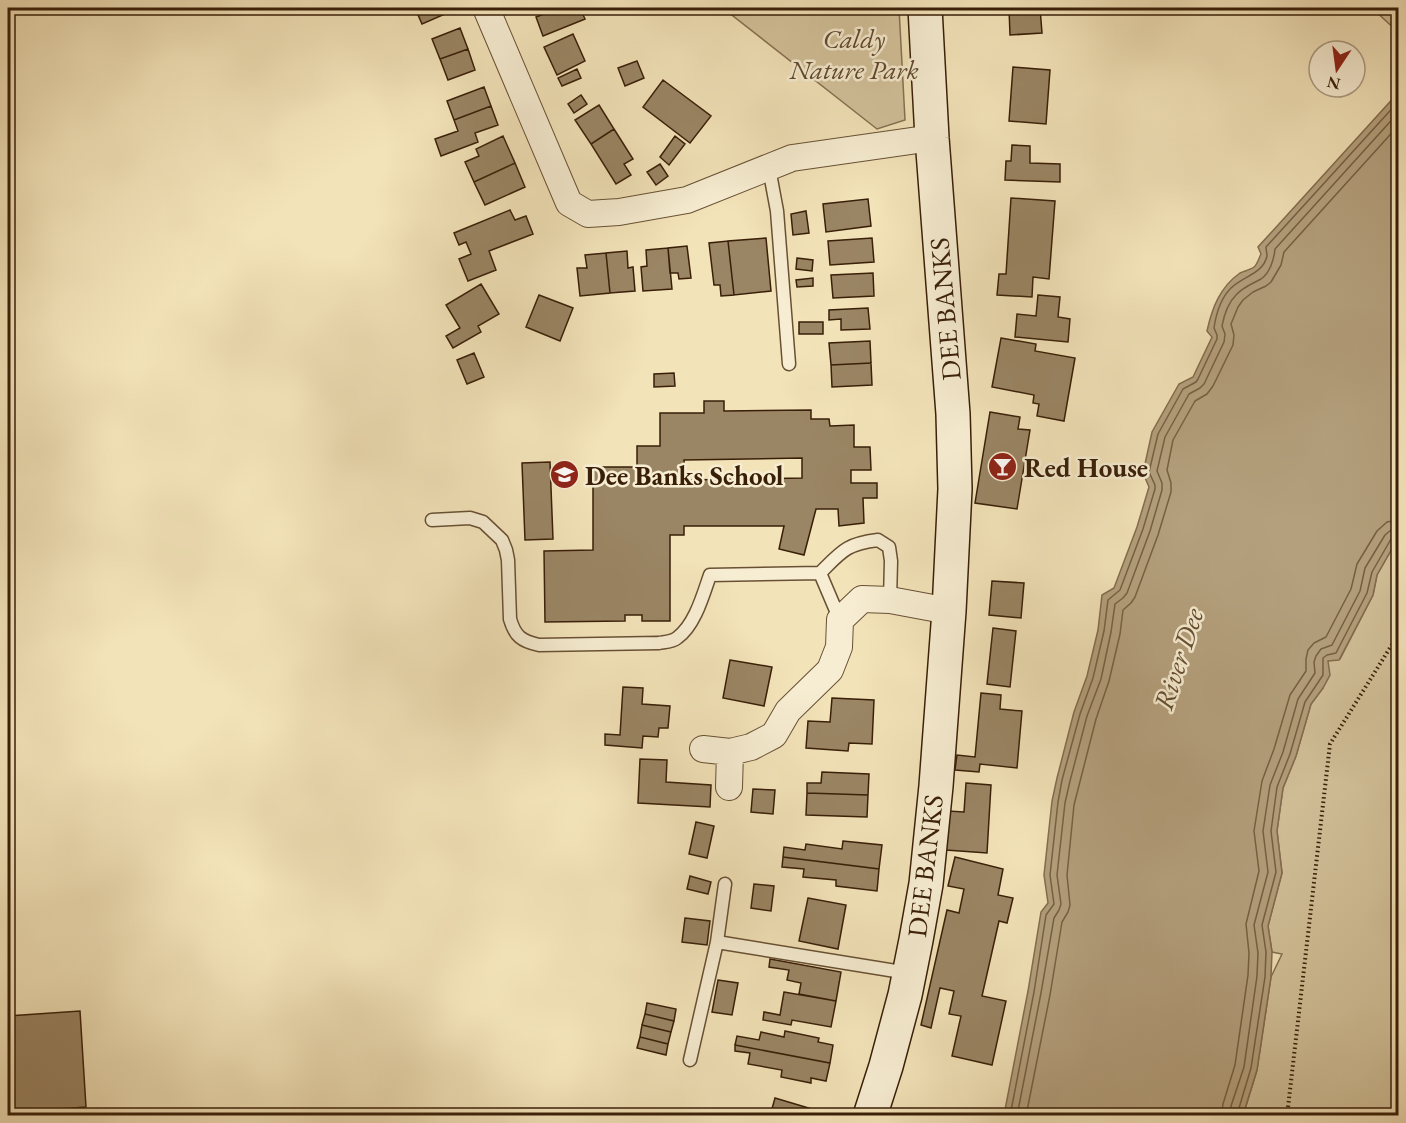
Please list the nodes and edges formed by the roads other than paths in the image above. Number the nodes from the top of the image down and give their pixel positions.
1 (486, 8) edge
2 (926, 8) edge
3 (932, 138) junction
4 (770, 168) junction
5 (789, 364) dead end
6 (432, 520) dead end
7 (820, 573) junction
8 (890, 600) junction
9 (949, 611) junction
10 (840, 620) junction
11 (703, 749) dead end
12 (730, 752) junction
13 (729, 787) dead end
14 (725, 884) dead end
15 (717, 942) junction
16 (909, 974) junction
17 (690, 1060) dead end
18 (870, 1116) edge

1 - 4 street
2 - 3 main road, DEE BANKS
3 - 4 street
3 - 9 main road, DEE BANKS
4 - 5 lane
6 - 7 lane
7 - 8 lane
7 - 10 lane
8 - 9 street
8 - 10 street
9 - 16 main road, DEE BANKS
10 - 12 street
11 - 12 street
12 - 13 street
14 - 15 lane
15 - 16 lane
15 - 17 lane
16 - 18 main road, DEE BANKS

